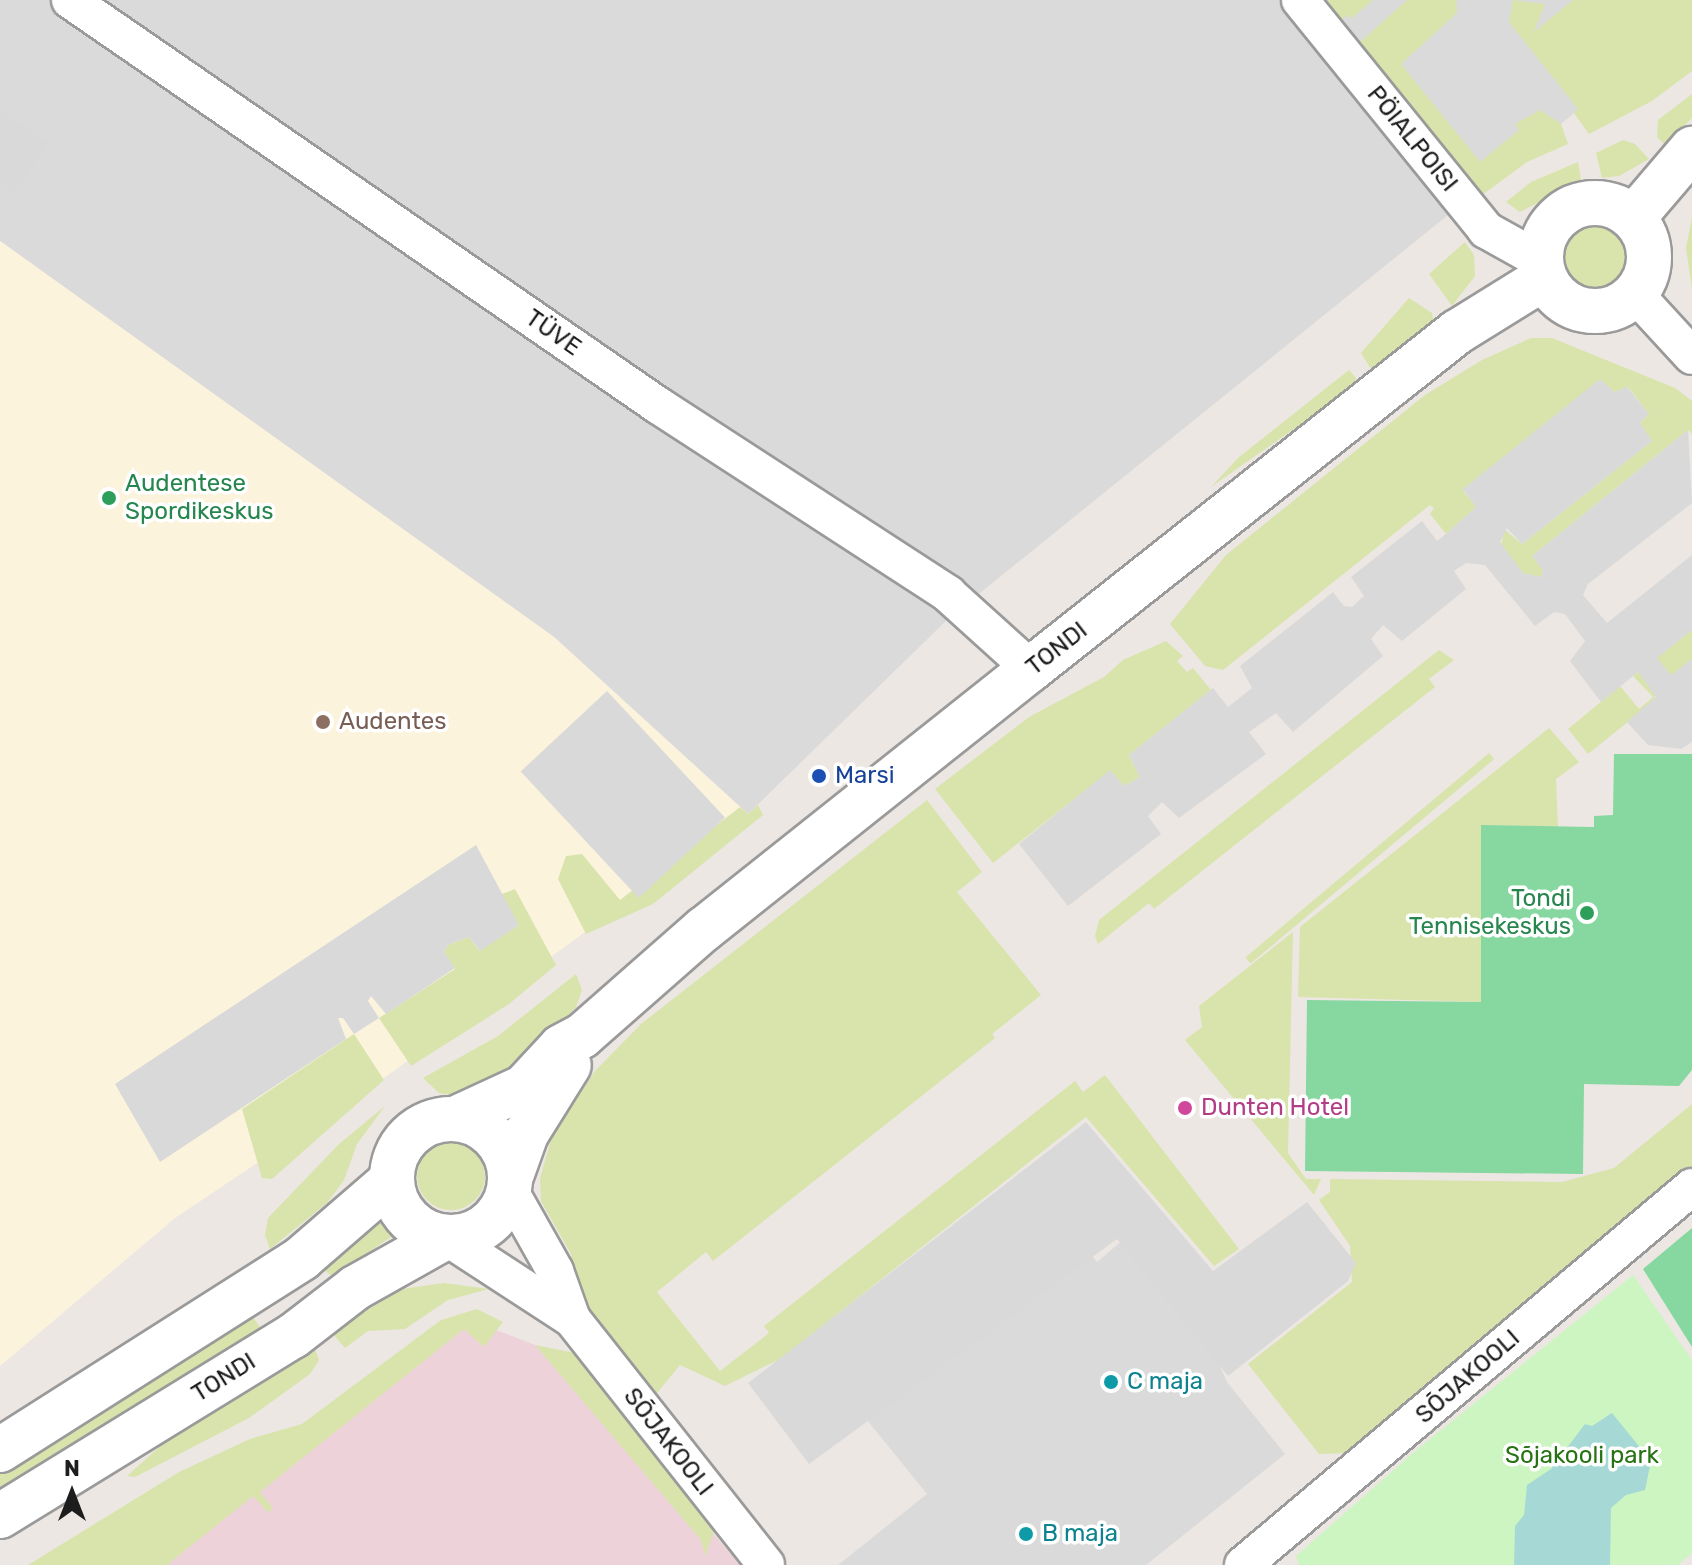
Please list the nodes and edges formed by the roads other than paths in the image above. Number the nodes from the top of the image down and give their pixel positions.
1 (70, 0) edge
2 (1300, 0) edge
3 (1692, 149) edge
4 (1633, 218) junction
5 (1542, 269) junction
6 (1635, 294) junction
7 (1692, 356) edge
8 (1031, 669) junction
9 (582, 1036) junction
10 (457, 1118) junction
11 (392, 1180) junction
12 (511, 1184) junction
13 (1692, 1187) edge
14 (446, 1237) junction
15 (572, 1319) junction
16 (0, 1450) edge
17 (0, 1516) edge
18 (766, 1565) edge
19 (1243, 1565) edge

1 - 8 street, TÜVE
2 - 5 street, PÖIALPOISI
3 - 4 street
4 - 5 street
4 - 6 street
5 - 6 street
5 - 8 street, TONDI
6 - 7 street
8 - 9 street, TONDI
9 - 10 street, TONDI
9 - 12 street, TONDI
10 - 11 street
10 - 12 street
11 - 14 street
11 - 16 street
12 - 14 street
12 - 15 street, SÕJAKOOLI
13 - 19 street, SÕJAKOOLI
14 - 15 street, SÕJAKOOLI
14 - 17 street, TONDI
15 - 18 street, SÕJAKOOLI

